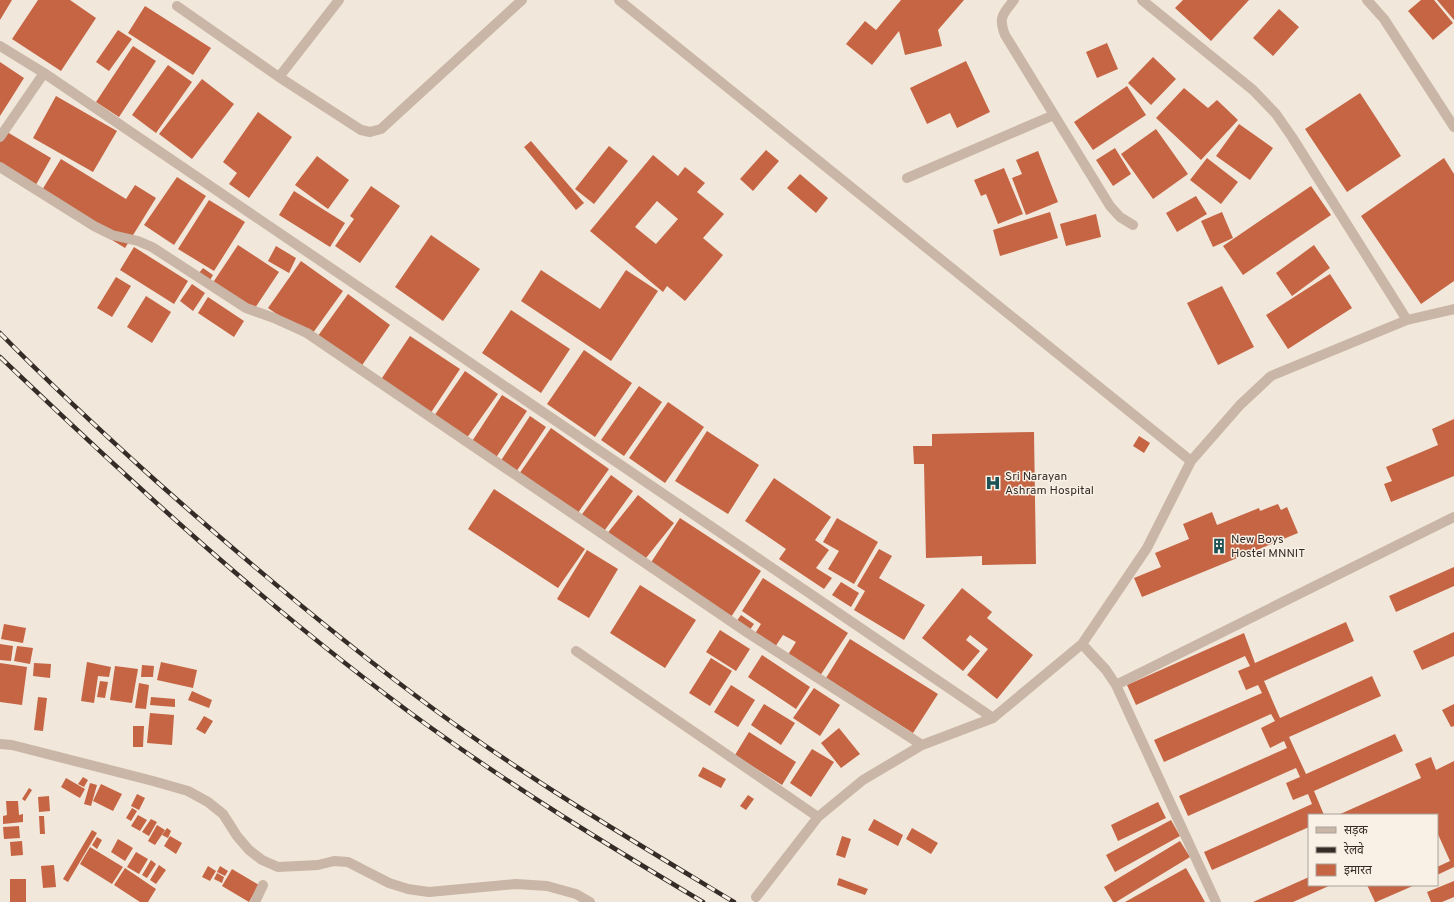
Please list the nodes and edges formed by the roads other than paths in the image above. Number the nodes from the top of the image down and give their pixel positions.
1 (339, 0) edge
2 (522, 0) edge
3 (619, 0) edge
4 (1014, 0) edge
5 (1142, 0) edge
6 (1367, 0) edge
7 (177, 6) dead end
8 (0, 46) edge
9 (44, 73) junction
10 (279, 77) junction
11 (1054, 115) junction
12 (1454, 126) edge
13 (0, 137) edge
14 (0, 167) edge
15 (907, 178) dead end
16 (1133, 225) dead end
17 (1454, 309) edge
18 (1407, 320) junction
19 (1191, 461) junction
20 (1454, 517) edge
21 (1082, 644) junction
22 (576, 652) dead end
23 (1116, 685) junction
24 (993, 718) junction
25 (0, 744) edge
26 (922, 746) junction
27 (818, 817) junction
28 (263, 885) dead end
29 (756, 897) dead end
30 (255, 902) edge
31 (590, 902) edge
32 (1216, 902) edge

1 - 10 street
2 - 10 street
3 - 19 street
4 - 11 street
5 - 18 street
6 - 12 street
7 - 10 street
8 - 9 street
9 - 13 street
9 - 24 street
11 - 15 street
11 - 16 street
14 - 26 street
17 - 18 street
18 - 19 street
19 - 21 street
20 - 23 street
21 - 23 street
21 - 24 street
22 - 27 street
23 - 32 street
24 - 26 street
25 - 31 street
26 - 27 street
27 - 29 street
28 - 30 street

